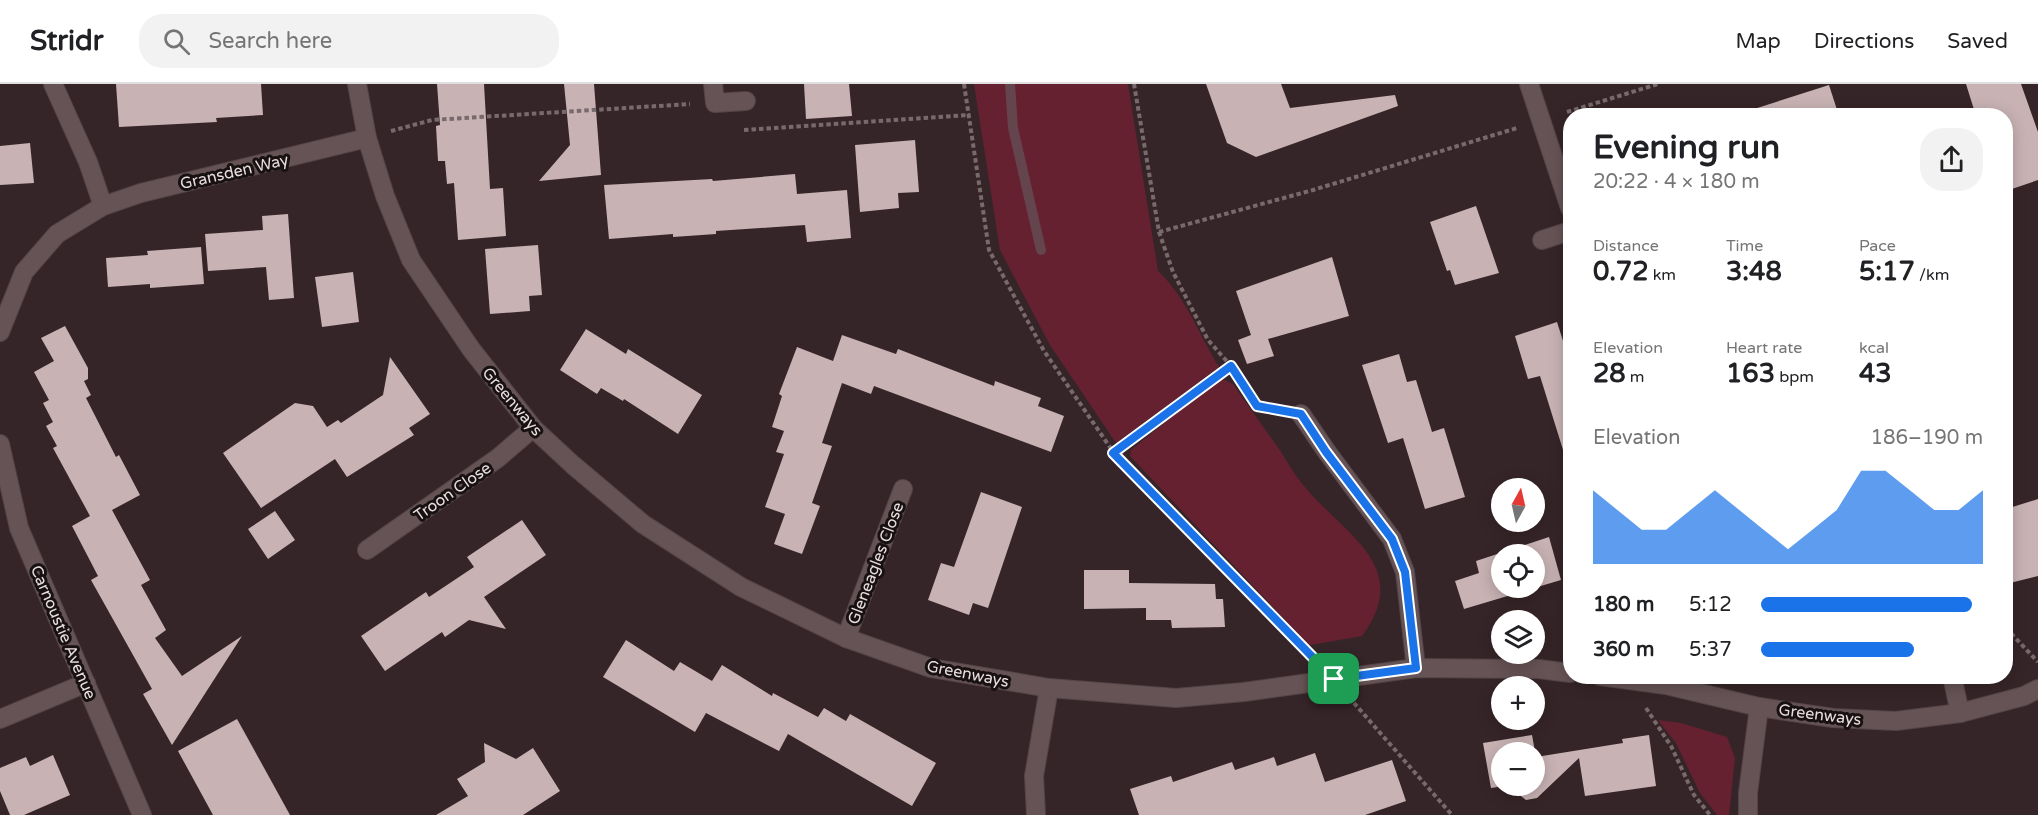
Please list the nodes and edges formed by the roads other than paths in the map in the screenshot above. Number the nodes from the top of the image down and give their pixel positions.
1 (53, 84) edge
2 (357, 84) edge
3 (713, 84) edge
4 (1529, 84) edge
5 (746, 101) dead end
6 (367, 138) junction
7 (1563, 187) edge
8 (103, 206) junction
9 (1563, 233) edge
10 (1542, 240) dead end
11 (0, 332) edge
12 (1301, 414) road end
13 (532, 428) junction
14 (0, 444) edge
15 (903, 489) dead end
16 (367, 550) dead end
17 (846, 638) junction
18 (1416, 668) junction
19 (1563, 672) edge
20 (86, 683) junction
21 (1659, 684) edge
22 (1954, 684) edge
23 (1049, 688) junction
24 (2038, 689) edge
25 (1759, 707) junction
26 (1960, 713) junction
27 (0, 719) edge
28 (142, 815) edge
29 (1036, 815) edge
30 (1748, 815) edge

1 - 8 street
2 - 6 street, Greenways
3 - 5 street
4 - 7 street
6 - 8 street, Gransden Way
6 - 13 street, Greenways
8 - 11 street
9 - 10 street
12 - 18 street
13 - 16 street, Troon Close
13 - 17 street, Greenways
14 - 20 street, Carnoustie Avenue
15 - 17 street, Gleneagles Close
17 - 23 street, Greenways
18 - 19 street, Greenways
18 - 23 street, Greenways
20 - 27 street
20 - 28 street, Carnoustie Avenue
21 - 25 street, Greenways
22 - 26 street
23 - 29 street
24 - 26 street, Greenways
25 - 26 street, Greenways
25 - 30 street

